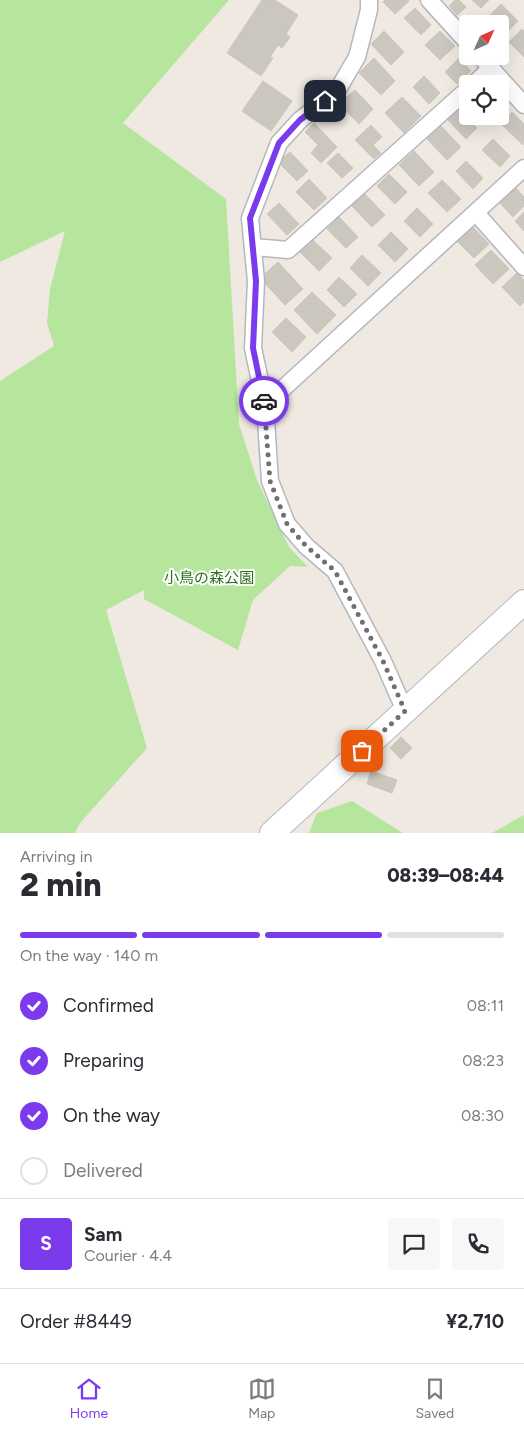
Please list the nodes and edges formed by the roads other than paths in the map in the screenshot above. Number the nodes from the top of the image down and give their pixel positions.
1 (369, 0) edge
2 (429, 0) edge
3 (459, 32) edge
4 (488, 65) edge
5 (459, 97) edge
6 (524, 105) edge
7 (524, 168) edge
8 (476, 213) junction
9 (253, 247) junction
10 (524, 267) edge
11 (265, 405) junction
12 (524, 602) edge
13 (405, 711) junction
14 (272, 833) edge

1 - 9 street
2 - 3 street
4 - 6 street
5 - 9 street
7 - 8 street
8 - 10 street
8 - 11 street
9 - 11 street
11 - 13 street
12 - 13 street
13 - 14 street

